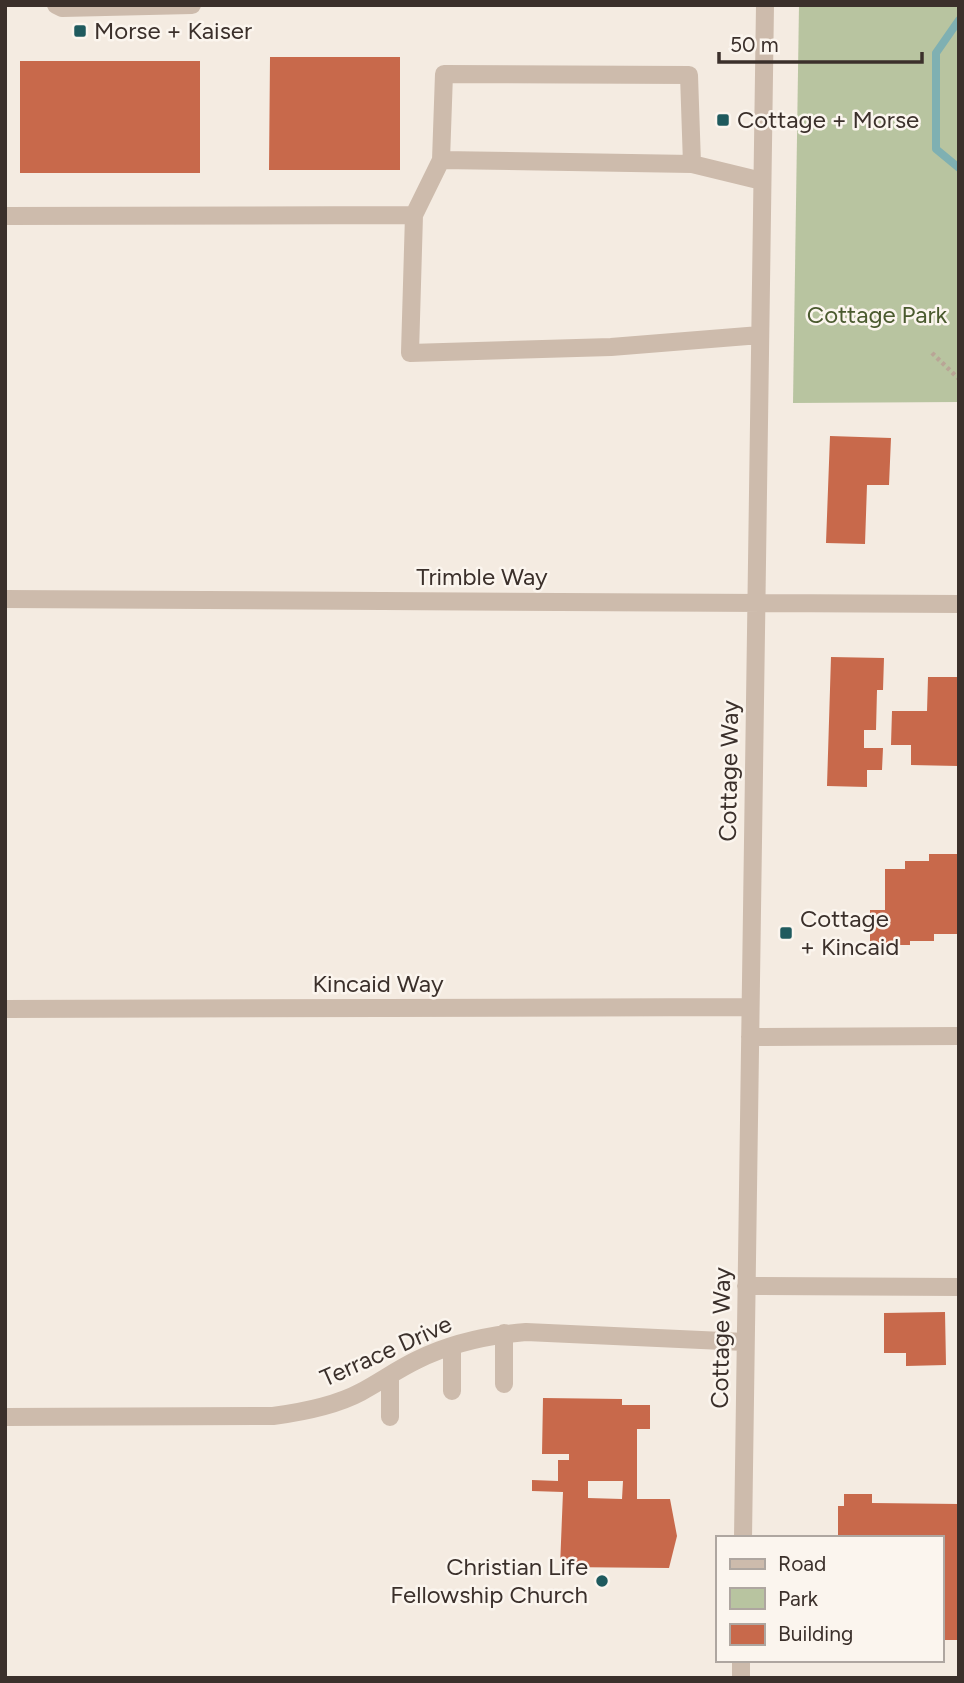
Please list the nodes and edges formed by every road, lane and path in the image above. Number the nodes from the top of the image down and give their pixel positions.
1 (56, 5) edge
2 (192, 5) edge
3 (765, 5) edge
4 (441, 160) junction
5 (692, 164) junction
6 (762, 181) junction
7 (414, 215) junction
8 (5, 216) edge
9 (760, 335) junction
10 (932, 353) dead end
11 (959, 379) edge
12 (5, 599) edge
13 (756, 603) junction
14 (959, 604) edge
15 (750, 1007) junction
16 (5, 1009) edge
17 (959, 1036) edge
18 (750, 1037) junction
19 (746, 1286) junction
20 (959, 1287) edge
21 (504, 1333) junction
22 (745, 1342) junction
23 (452, 1346) junction
24 (390, 1376) junction
25 (504, 1384) dead end
26 (452, 1391) dead end
27 (390, 1416) dead end
28 (5, 1417) edge
29 (743, 1536) edge

1 - 2 street
3 - 6 street, Cottage Way
4 - 5 street
4 - 5 street
4 - 7 street
5 - 6 street
6 - 9 street, Cottage Way
7 - 8 street
7 - 9 street
9 - 13 street, Cottage Way
10 - 11 path
12 - 13 street, Trimble Way
13 - 14 street, Trimble Way
13 - 15 street, Cottage Way
15 - 16 street, Kincaid Way
15 - 18 street, Cottage Way
17 - 18 street
18 - 19 street, Cottage Way
19 - 20 street
19 - 22 street, Cottage Way
21 - 22 street, Terrace Drive
21 - 23 street, Terrace Drive
21 - 25 street
22 - 29 street, Cottage Way
23 - 24 street, Terrace Drive
23 - 26 street
24 - 27 street
24 - 28 street, Terrace Drive

